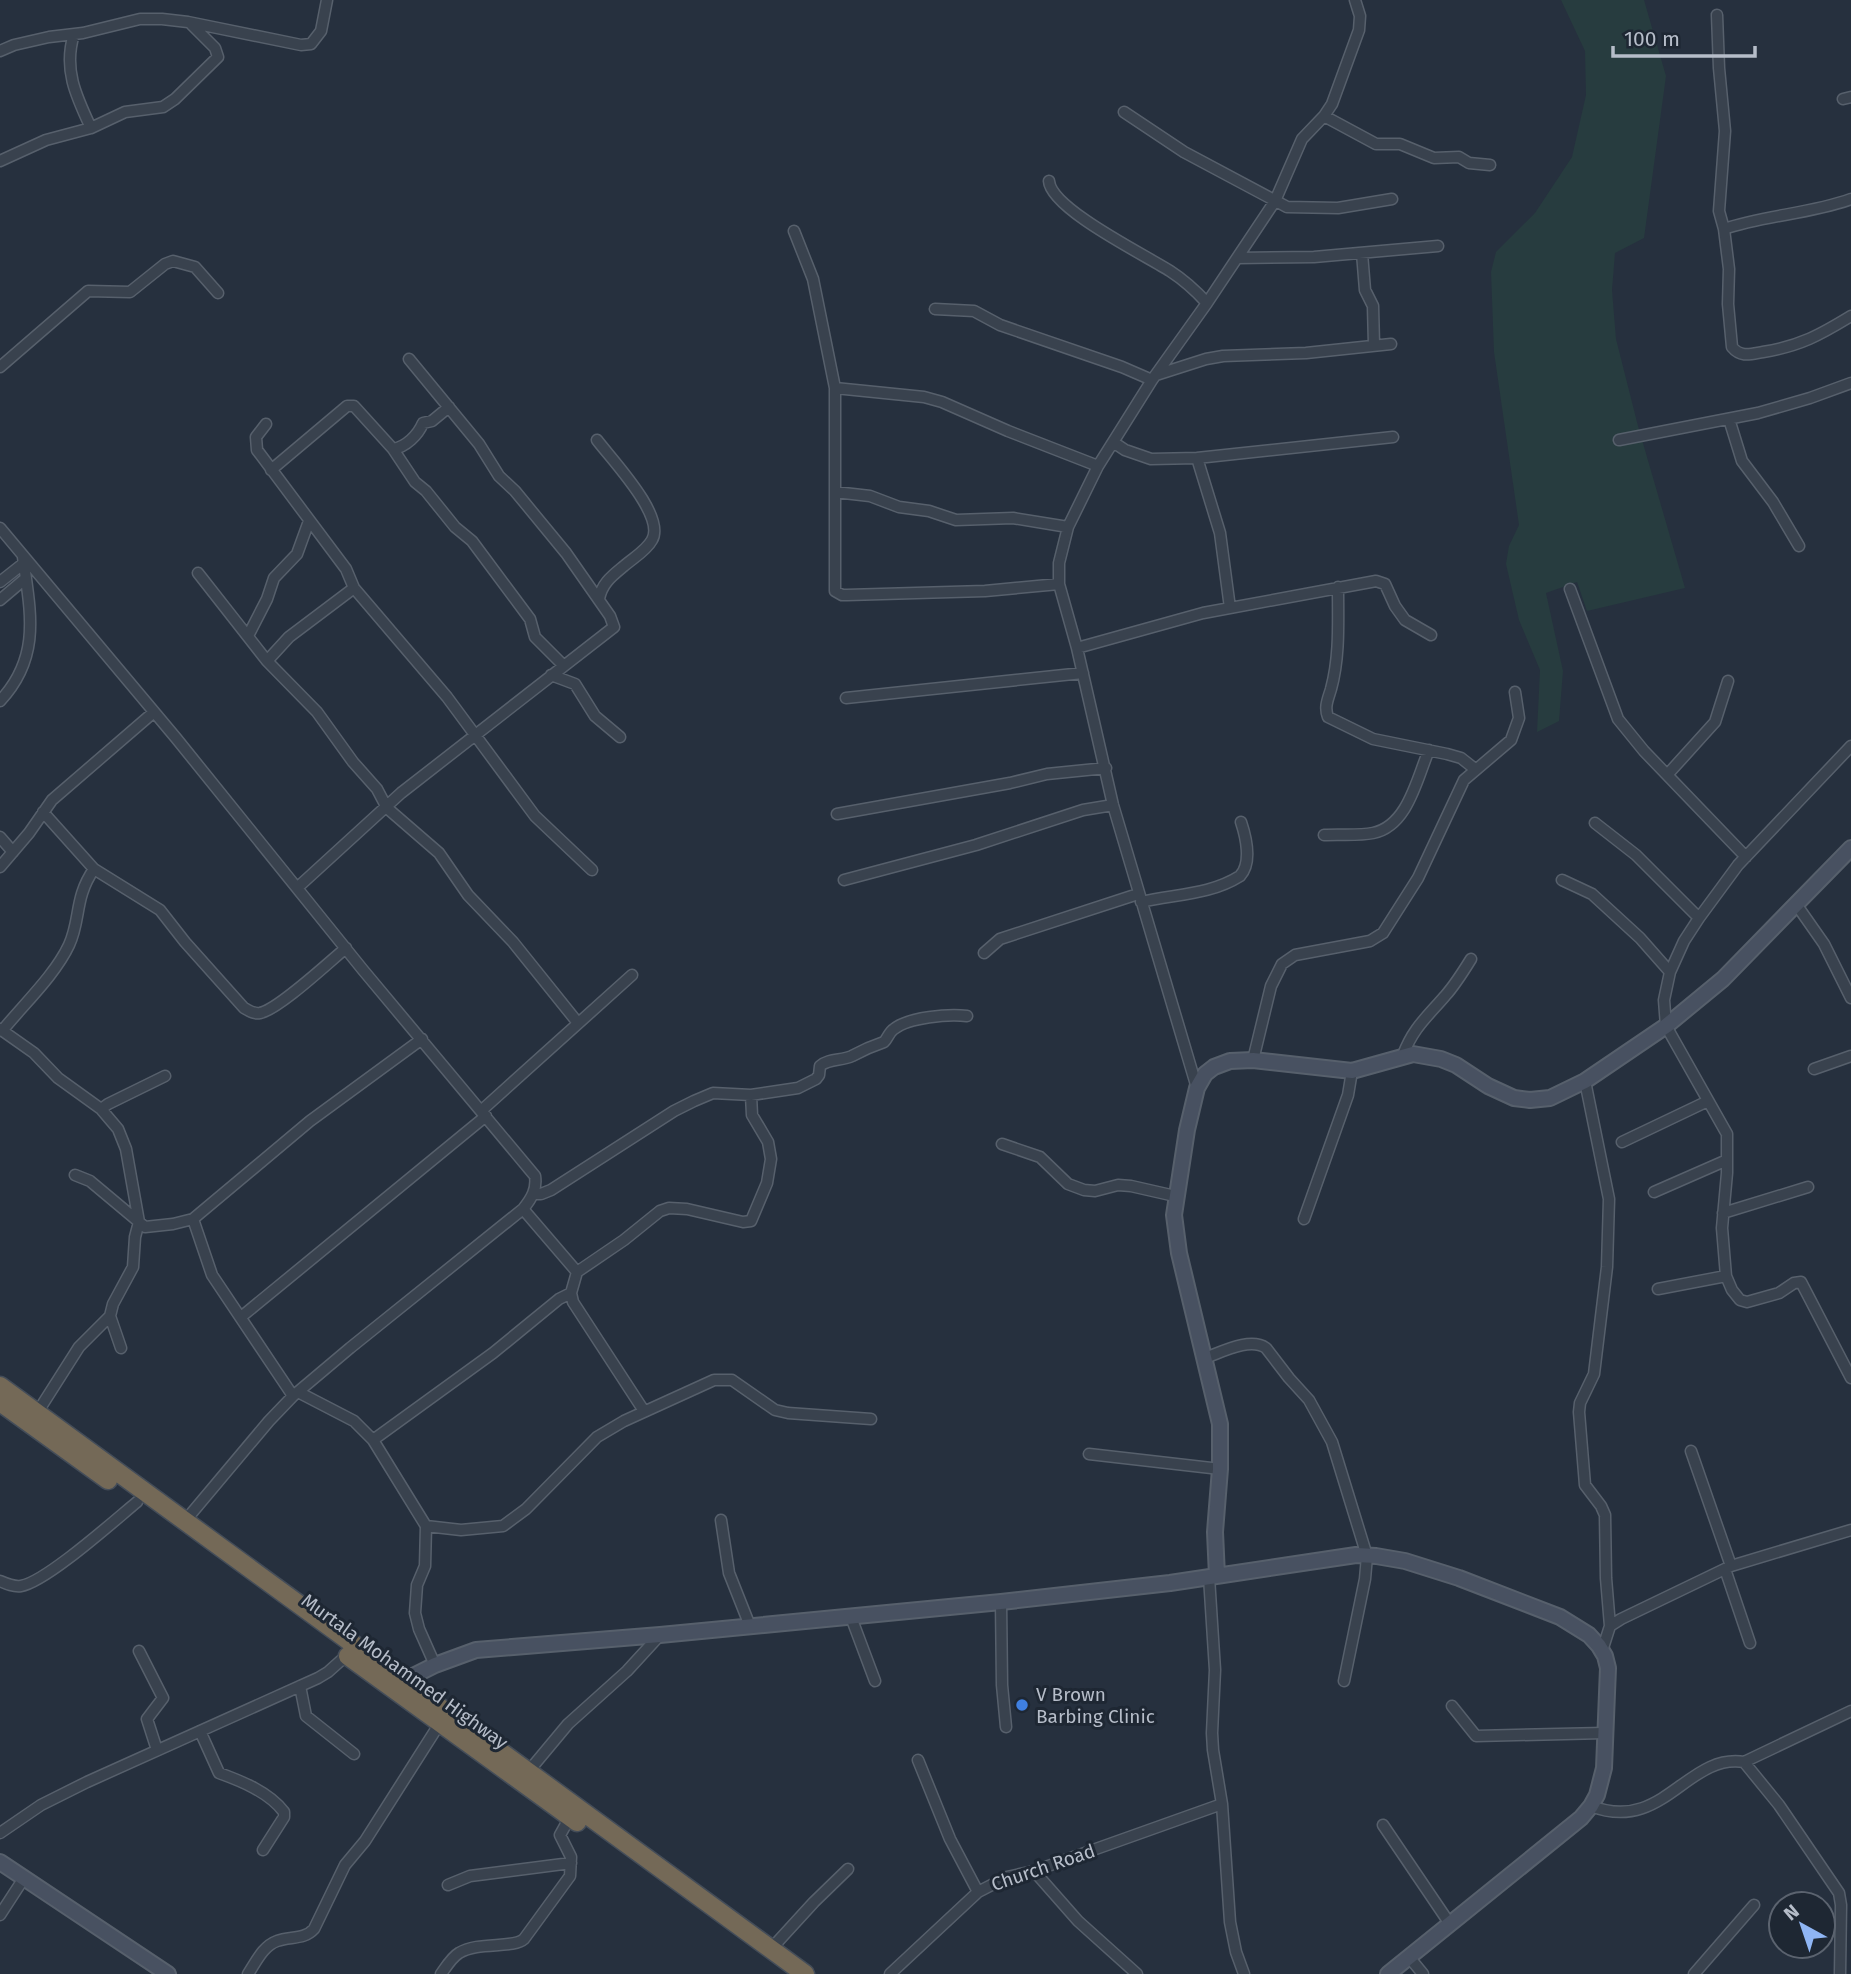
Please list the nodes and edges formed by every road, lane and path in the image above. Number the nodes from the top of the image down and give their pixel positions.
1 (327, 0) edge
2 (1356, 0) edge
3 (1717, 15) dead end
4 (191, 23) junction
5 (74, 34) junction
6 (0, 51) edge
7 (1124, 112) dead end
8 (1324, 116) junction
9 (91, 128) junction
10 (0, 161) edge
11 (1490, 165) dead end
12 (1049, 181) dead end
13 (1392, 199) dead end
14 (1851, 199) edge
15 (1275, 201) junction
16 (1724, 229) junction
17 (794, 231) dead end
18 (1438, 246) dead end
19 (1362, 253) junction
20 (1237, 258) junction
21 (218, 293) dead end
22 (1207, 303) junction
23 (935, 309) dead end
24 (1851, 316) edge
25 (1391, 344) dead end
26 (1374, 345) junction
27 (409, 359) dead end
28 (0, 368) edge
29 (1154, 378) junction
30 (1851, 383) edge
31 (835, 388) junction
32 (449, 407) junction
33 (1729, 419) junction
34 (266, 424) dead end
35 (1393, 437) dead end
36 (597, 440) dead end
37 (1619, 440) dead end
38 (1113, 442) junction
39 (393, 449) junction
40 (1197, 458) junction
41 (1098, 466) junction
42 (271, 470) junction
43 (835, 492) junction
44 (309, 521) junction
45 (1068, 527) junction
46 (0, 528) edge
47 (1799, 546) dead end
48 (24, 559) junction
49 (198, 573) dead end
50 (26, 578) junction
51 (0, 582) edge
52 (1059, 584) junction
53 (1338, 587) junction
54 (354, 588) junction
55 (1570, 589) dead end
56 (598, 599) junction
57 (0, 600) edge
58 (1230, 608) junction
59 (1431, 635) dead end
60 (248, 636) junction
61 (1077, 648) junction
62 (267, 661) junction
63 (564, 666) junction
64 (1083, 673) junction
65 (551, 675) junction
66 (1728, 681) dead end
67 (1515, 692) dead end
68 (846, 698) dead end
69 (0, 701) edge
70 (154, 712) junction
71 (475, 734) junction
72 (620, 737) dead end
73 (1851, 746) edge
74 (1429, 750) junction
75 (1106, 768) junction
76 (1475, 769) junction
77 (1668, 774) junction
78 (1113, 805) junction
79 (387, 808) junction
80 (43, 812) junction
81 (837, 814) dead end
82 (1241, 822) dead end
83 (1595, 823) dead end
84 (1324, 835) dead end
85 (0, 837) edge
86 (1851, 848) edge
87 (13, 852) junction
88 (1746, 857) junction
89 (0, 867) edge
90 (94, 869) junction
91 (593, 870) dead end
92 (844, 880) dead end
93 (1562, 880) dead end
94 (297, 888) junction
95 (1140, 898) junction
96 (1796, 904) junction
97 (1699, 918) junction
98 (346, 948) junction
99 (984, 953) dead end
100 (1471, 959) dead end
101 (1670, 972) junction
102 (632, 975) dead end
103 (1851, 998) edge
104 (967, 1016) dead end
105 (578, 1023) junction
106 (1666, 1026) junction
107 (3, 1034) edge
108 (422, 1039) junction
109 (1403, 1055) junction
110 (1851, 1056) edge
111 (1253, 1060) junction
112 (1814, 1069) dead end
113 (1352, 1072) junction
114 (164, 1076) dead end
115 (1585, 1081) junction
116 (1197, 1088) junction
117 (751, 1095) junction
118 (1708, 1101) junction
119 (101, 1109) junction
120 (484, 1113) junction
121 (1622, 1142) dead end
122 (1002, 1144) dead end
123 (1727, 1160) junction
124 (75, 1175) dead end
125 (1808, 1187) dead end
126 (1654, 1192) dead end
127 (534, 1194) junction
128 (1175, 1196) junction
129 (523, 1209) junction
130 (1723, 1213) junction
131 (193, 1219) junction
132 (1304, 1219) dead end
133 (139, 1222) junction
134 (576, 1272) junction
135 (1726, 1276) junction
136 (1658, 1289) dead end
137 (571, 1293) junction
138 (110, 1315) junction
139 (241, 1317) junction
140 (121, 1348) dead end
141 (1205, 1357) junction
142 (1851, 1378) edge
143 (0, 1386) edge
144 (295, 1394) junction
145 (0, 1402) edge
146 (644, 1411) junction
147 (37, 1413) junction
148 (872, 1419) dead end
149 (373, 1440) junction
150 (1691, 1451) dead end
151 (1089, 1454) dead end
152 (1220, 1469) junction
153 (137, 1502) junction
154 (721, 1520) dead end
155 (185, 1521) junction
156 (426, 1525) junction
157 (1851, 1530) edge
158 (1367, 1556) junction
159 (1728, 1567) junction
160 (1213, 1577) junction
161 (0, 1581) edge
162 (280, 1599) junction
163 (1001, 1602) junction
164 (851, 1617) junction
165 (750, 1626) junction
166 (1611, 1626) junction
167 (660, 1635) junction
168 (1750, 1643) dead end
169 (139, 1651) dead end
170 (1602, 1651) junction
171 (347, 1655) junction
172 (435, 1665) junction
173 (403, 1681) junction
174 (875, 1681) dead end
175 (1344, 1681) dead end
176 (300, 1686) junction
177 (1452, 1706) dead end
178 (1851, 1711) edge
179 (440, 1723) junction
180 (1006, 1727) dead end
181 (200, 1731) junction
182 (1604, 1733) junction
183 (157, 1751) junction
184 (354, 1754) dead end
185 (918, 1760) dead end
186 (1744, 1762) junction
187 (528, 1772) junction
188 (1222, 1804) junction
189 (1591, 1805) junction
190 (570, 1817) junction
191 (1383, 1825) dead end
192 (0, 1833) edge
193 (263, 1850) dead end
194 (0, 1862) edge
195 (570, 1863) junction
196 (848, 1869) dead end
197 (1034, 1871) junction
198 (24, 1878) junction
199 (448, 1885) dead end
200 (978, 1892) junction
201 (1754, 1905) dead end
202 (0, 1915) edge
203 (1450, 1924) junction
204 (771, 1950) junction
205 (1409, 1957) junction
206 (168, 1974) edge
207 (248, 1974) edge
208 (441, 1974) edge
209 (785, 1974) edge
210 (805, 1974) edge
211 (890, 1974) edge
212 (1136, 1974) edge
213 (1244, 1974) edge
214 (1388, 1974) edge
215 (1423, 1974) edge
216 (1694, 1974) edge
217 (1840, 1974) edge

1 - 4 street
2 - 8 street
3 - 16 street
4 - 5 street
4 - 9 street
5 - 6 street
5 - 9 street
7 - 15 street
8 - 11 street
8 - 15 street
9 - 10 street
12 - 22 street
13 - 15 street
14 - 16 street
15 - 20 street
16 - 24 street
17 - 31 street
18 - 19 street
19 - 20 street
19 - 26 street
20 - 22 street
21 - 28 street
22 - 29 street
23 - 29 street
25 - 26 street
26 - 29 street
27 - 32 street
29 - 38 street
30 - 33 street
31 - 41 street
31 - 43 street
32 - 39 street
32 - 56 street
33 - 37 street
33 - 47 street
34 - 42 street
35 - 40 street
36 - 56 street
38 - 40 street
38 - 41 street
39 - 42 street
39 - 63 street
40 - 58 street
41 - 45 street
42 - 44 street
43 - 45 street
43 - 52 street
44 - 54 street
44 - 60 street
45 - 52 street
46 - 48 street
48 - 50 street
48 - 51 street
48 - 70 street
49 - 60 street
50 - 57 street
50 - 69 street
52 - 61 street
53 - 58 street
53 - 59 street
53 - 74 street
54 - 62 street
54 - 71 street
55 - 77 street
56 - 63 street
58 - 61 street
60 - 62 street
61 - 64 street
62 - 79 street
63 - 65 street
64 - 68 street
64 - 75 street
65 - 71 street
65 - 72 street
66 - 77 street
67 - 76 street
70 - 80 street
70 - 94 street
71 - 79 street
71 - 91 street
73 - 88 street
74 - 76 street
74 - 84 street
75 - 78 street
75 - 81 street
76 - 111 street
77 - 88 street
78 - 92 street
78 - 95 street
79 - 94 street
79 - 105 street
80 - 87 street
80 - 90 street
82 - 95 street
83 - 97 street
85 - 87 street
86 - 96 street
87 - 89 street
88 - 97 street
90 - 98 street
90 - 107 street
93 - 101 street
94 - 98 street
95 - 99 street
95 - 116 street
96 - 103 street
96 - 106 street
97 - 101 street
98 - 108 street
100 - 109 street
101 - 106 street
102 - 105 street
104 - 117 street
105 - 120 street
106 - 115 street
106 - 118 street
107 - 119 street
108 - 120 street
108 - 131 street
109 - 113 street
109 - 115 street
110 - 112 street
111 - 113 street
111 - 116 street
113 - 132 street
114 - 119 street
115 - 166 street
116 - 128 street
117 - 127 street
117 - 134 street
118 - 121 street
118 - 123 street
119 - 133 street
120 - 127 street
120 - 139 street
122 - 128 street
123 - 126 street
123 - 130 street
124 - 133 street
125 - 130 street
127 - 129 street
128 - 141 street
129 - 134 street
129 - 144 street
130 - 135 street
131 - 133 street
131 - 139 street
133 - 138 street
134 - 137 street
135 - 136 street
135 - 142 street
137 - 146 street
137 - 149 street
138 - 140 street
138 - 147 street
139 - 144 street
141 - 152 street
141 - 158 street
143 - 147 highway
144 - 149 street
144 - 155 street
145 - 153 highway, Murtala Mohammed Highway
146 - 148 street
146 - 156 street
147 - 155 highway
149 - 156 street
150 - 159 street
151 - 152 street
152 - 160 street
153 - 161 street
153 - 162 highway, Murtala Mohammed Highway
154 - 165 street
155 - 162 highway
156 - 172 street
157 - 159 street
158 - 160 street
158 - 170 street
158 - 175 street
159 - 166 street
159 - 168 street
160 - 163 street
160 - 188 street
162 - 171 highway, Murtala Mohammed Highway
162 - 173 highway
163 - 164 street
163 - 180 street
164 - 165 street
164 - 174 street
165 - 167 street
166 - 170 street
167 - 172 street
167 - 187 street
169 - 183 street
170 - 182 street
171 - 176 street
171 - 179 highway, Murtala Mohammed Highway
172 - 173 street
173 - 187 highway
176 - 181 street
176 - 184 street
177 - 182 street
178 - 186 street
179 - 190 highway, Murtala Mohammed Highway
179 - 207 street
181 - 183 street
181 - 193 street
182 - 189 street
183 - 192 street
185 - 200 street
186 - 189 street
186 - 217 street
187 - 204 highway
188 - 197 street, Church Road
188 - 213 street
189 - 203 street
190 - 195 street
190 - 209 highway, Murtala Mohammed Highway
191 - 203 street
194 - 198 street
195 - 199 street
195 - 208 street
196 - 204 street
197 - 200 street, Church Road
197 - 212 street
198 - 202 street
198 - 206 street
200 - 211 street, Church Road
201 - 216 street
203 - 205 street
204 - 210 highway
205 - 214 street
205 - 215 street

